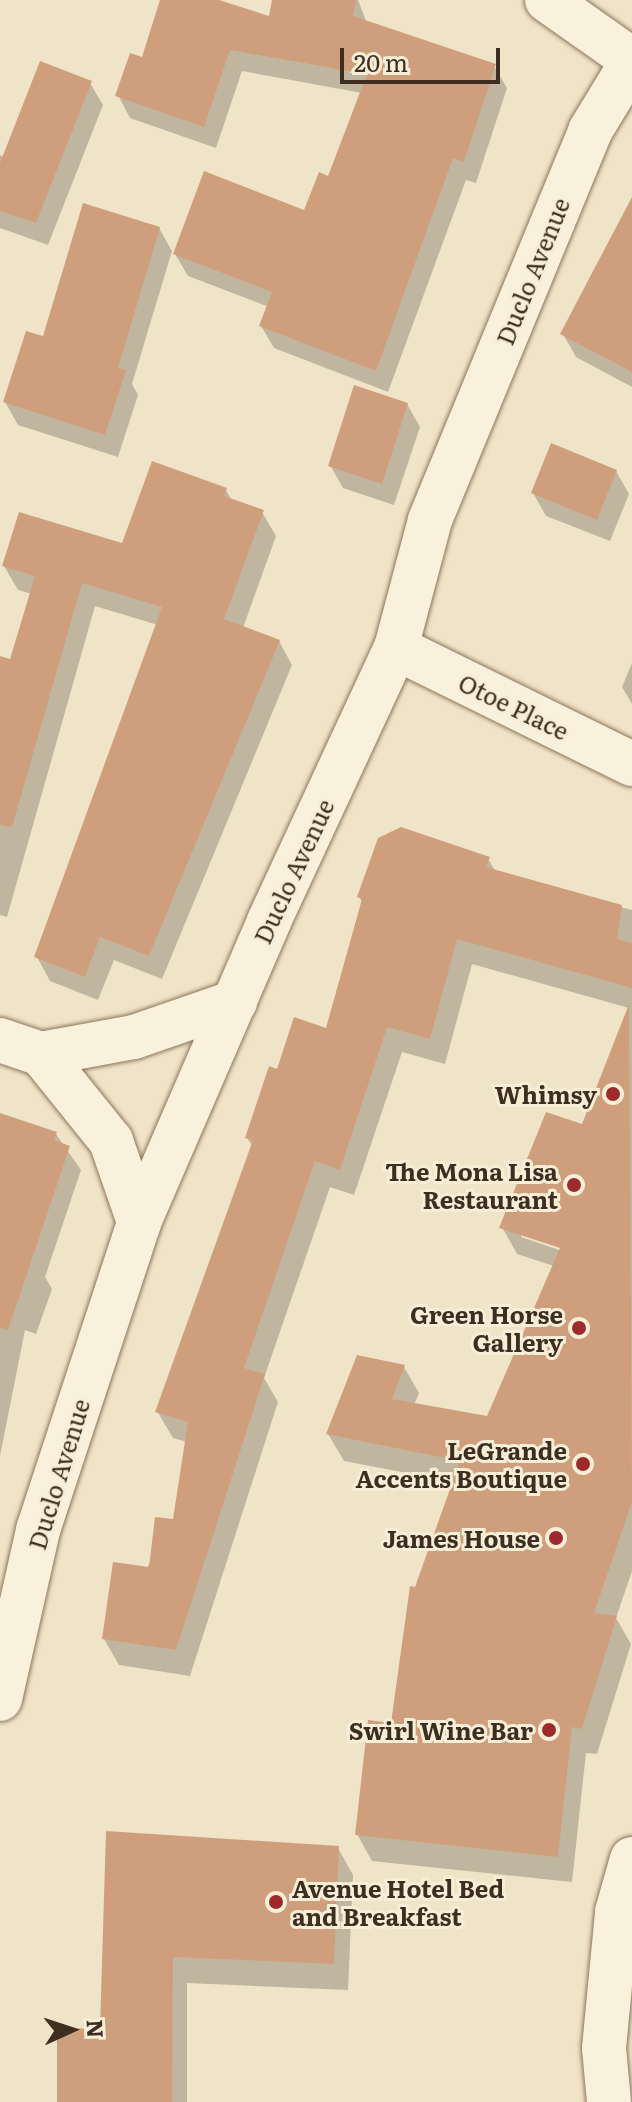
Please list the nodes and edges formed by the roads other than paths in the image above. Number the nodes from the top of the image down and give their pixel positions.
1 (547, 0) edge
2 (632, 61) edge
3 (396, 648) junction
4 (632, 764) edge
5 (235, 1002) junction
6 (0, 1040) edge
7 (41, 1054) junction
8 (139, 1222) junction
9 (0, 1699) edge
10 (632, 1859) edge
11 (609, 2102) edge

1 - 2 street
2 - 3 street, Duclo Avenue
3 - 4 street, Otoe Place
3 - 5 street, Duclo Avenue
5 - 7 street
5 - 8 street, Duclo Avenue
6 - 7 street
7 - 8 street
8 - 9 street, Duclo Avenue
10 - 11 street

